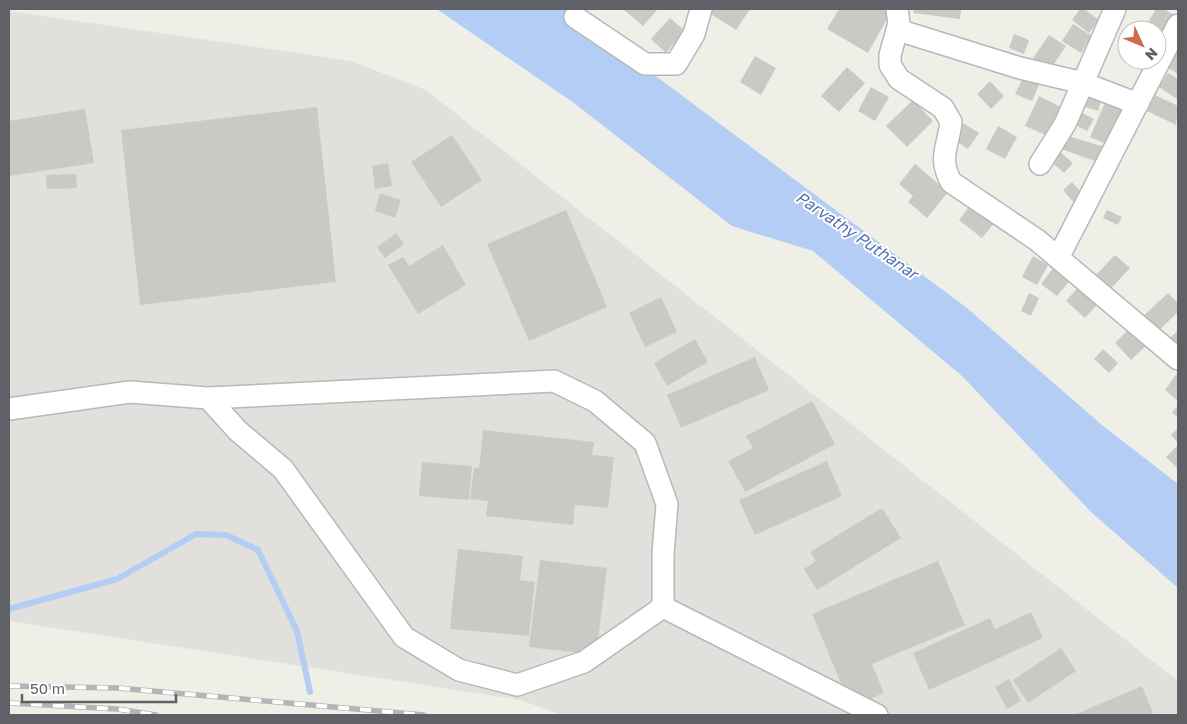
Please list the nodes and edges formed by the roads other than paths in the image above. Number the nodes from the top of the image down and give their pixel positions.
1 (702, 9) edge
2 (897, 9) edge
3 (1115, 9) edge
4 (575, 17) dead end
5 (1178, 25) edge
6 (898, 30) junction
7 (1083, 83) junction
8 (1138, 104) junction
9 (1040, 164) dead end
10 (1058, 258) junction
11 (1178, 359) edge
12 (208, 398) junction
13 (9, 409) edge
14 (663, 607) junction
15 (877, 715) edge

1 - 4 street
2 - 6 street
3 - 7 street
5 - 8 street
6 - 7 street
6 - 10 street
7 - 8 street
7 - 9 street
8 - 10 street
10 - 11 street
12 - 13 street
12 - 14 street
12 - 14 street
14 - 15 street

